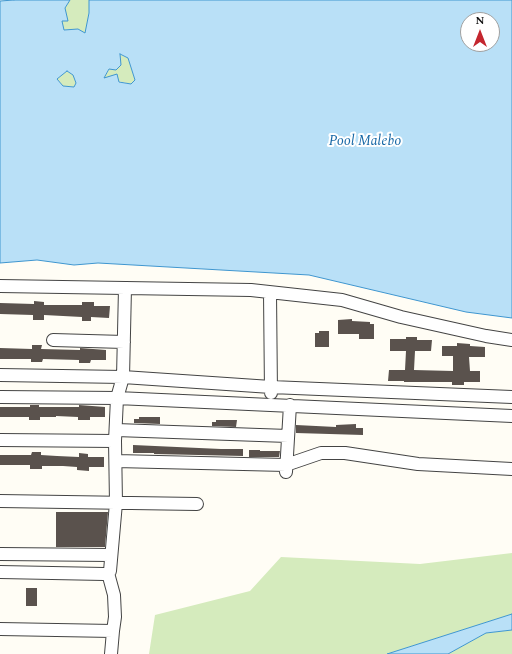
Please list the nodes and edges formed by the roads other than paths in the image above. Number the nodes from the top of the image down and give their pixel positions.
1 (0, 286) edge
2 (125, 288) junction
3 (270, 293) junction
4 (54, 340) dead end
5 (512, 340) edge
6 (124, 342) junction
7 (0, 374) edge
8 (123, 377) junction
9 (271, 387) junction
10 (0, 396) edge
11 (512, 397) edge
12 (117, 398) junction
13 (271, 404) junction
14 (290, 405) junction
15 (512, 416) edge
16 (116, 436) junction
17 (288, 436) junction
18 (0, 440) edge
19 (116, 461) junction
20 (286, 469) junction
21 (512, 470) edge
22 (0, 501) edge
23 (116, 503) junction
24 (197, 504) dead end
25 (0, 554) edge
26 (111, 555) junction
27 (0, 572) edge
28 (108, 573) junction
29 (0, 629) edge
30 (113, 632) junction
31 (111, 654) edge

1 - 2 street
2 - 3 street
2 - 6 street
3 - 5 street
3 - 9 street
4 - 6 street
6 - 8 street
7 - 8 street
8 - 9 street
8 - 12 street
9 - 11 street
9 - 13 street
10 - 12 street
12 - 13 street
12 - 16 street
13 - 14 street
14 - 15 street
14 - 17 street
16 - 17 street
16 - 18 street
16 - 19 street
17 - 20 street
19 - 20 street
19 - 23 street
20 - 21 street
22 - 23 street
23 - 24 street
23 - 26 street
25 - 26 street
26 - 28 street
27 - 28 street
28 - 30 street
29 - 30 street
30 - 31 street

